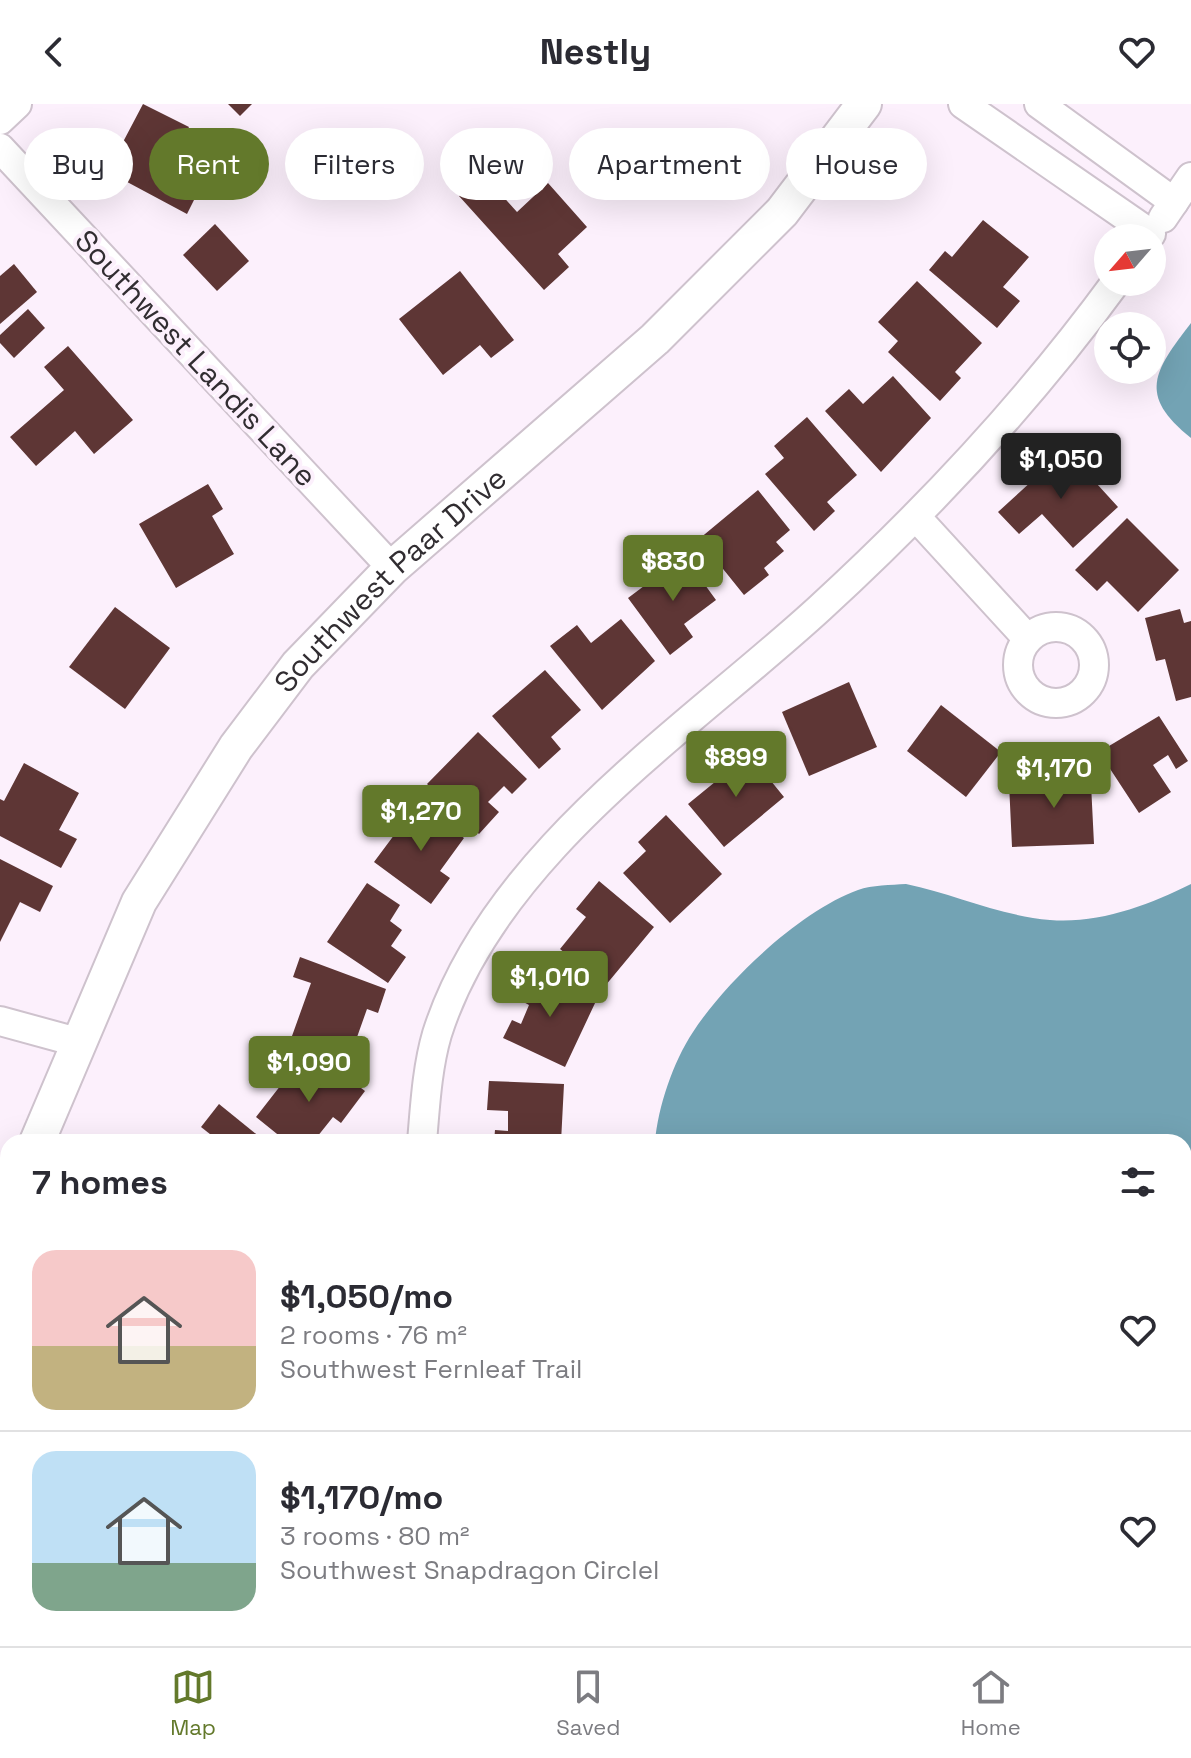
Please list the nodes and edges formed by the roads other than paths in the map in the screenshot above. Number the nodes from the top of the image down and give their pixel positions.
1 (17, 104) edge
2 (864, 104) edge
3 (963, 104) edge
4 (1039, 104) edge
5 (0, 120) edge
6 (0, 148) edge
7 (1191, 177) edge
8 (1174, 202) junction
9 (1133, 224) edge
10 (1158, 224) edge
11 (1106, 296) edge
12 (917, 518) junction
13 (392, 568) junction
14 (1027, 638) dead end
15 (0, 1021) edge
16 (77, 1042) junction
17 (40, 1134) edge
18 (423, 1134) edge

1 - 5 street
2 - 13 street, Southwest Paar Drive
3 - 9 street
4 - 8 street
6 - 13 street, Southwest Landis Lane
7 - 8 street
8 - 10 street
11 - 12 street
12 - 14 street
12 - 18 street
13 - 16 street, Southwest Paar Drive
15 - 16 street
16 - 17 street, Southwest Paar Drive

